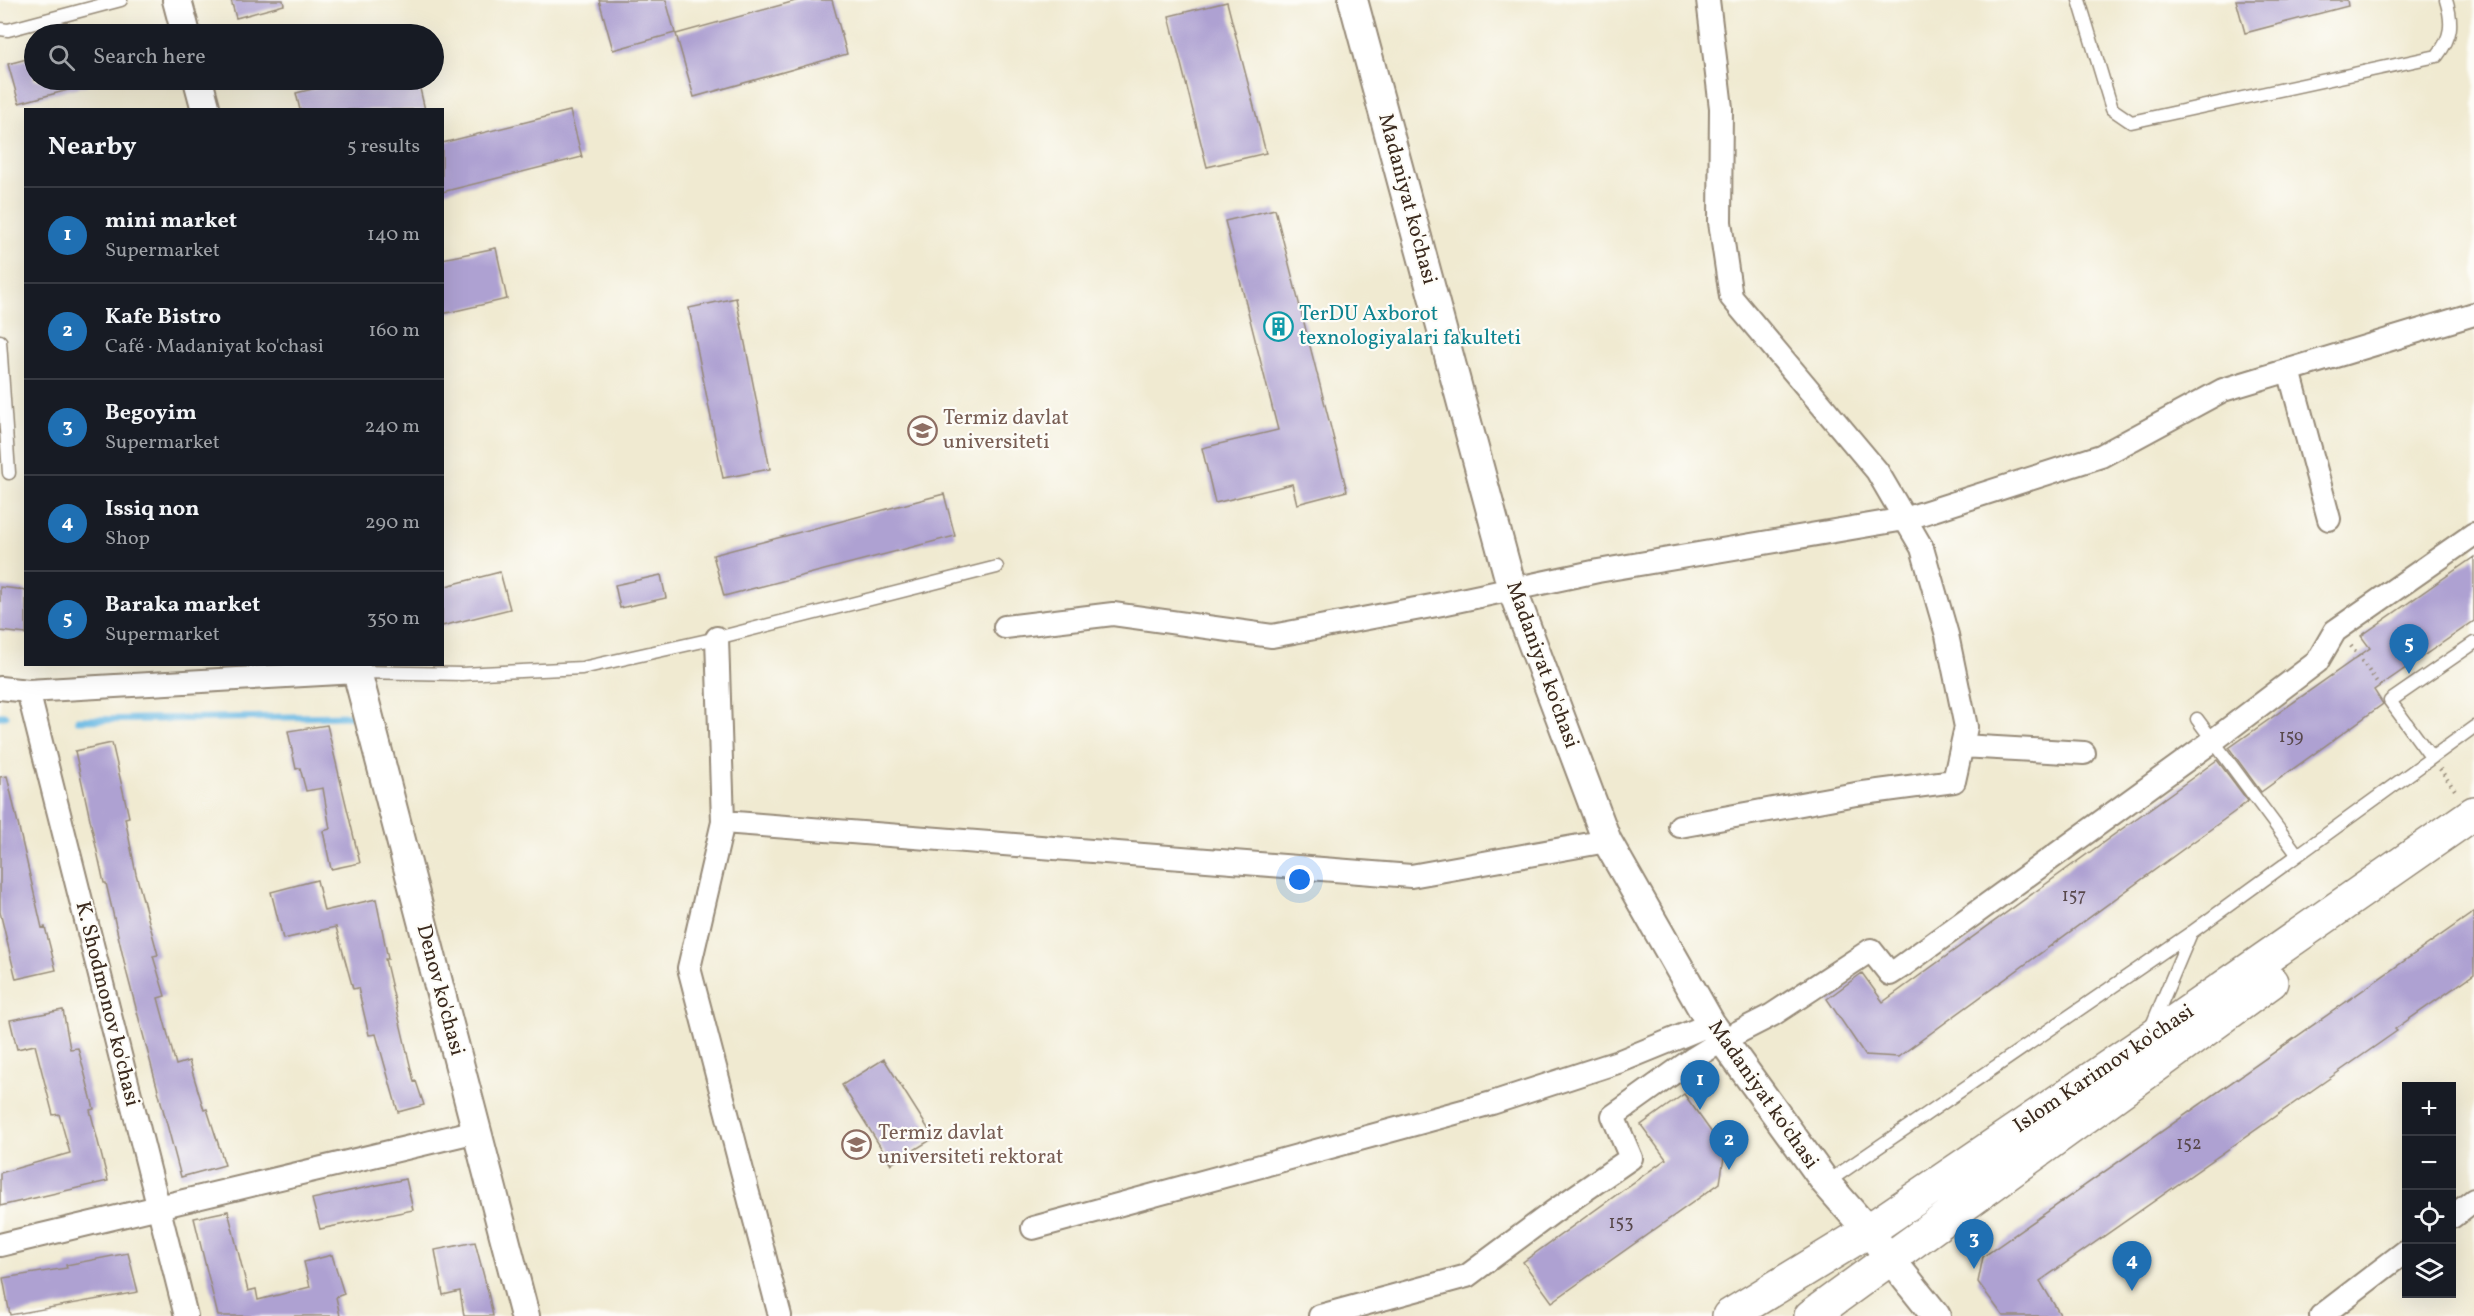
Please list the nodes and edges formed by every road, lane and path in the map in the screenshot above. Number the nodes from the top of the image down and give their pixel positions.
1 (121, 0) edge
2 (177, 0) edge
3 (1353, 0) edge
4 (1708, 0) edge
5 (2079, 0) edge
6 (2446, 0) edge
7 (31, 24) edge
8 (183, 24) edge
9 (24, 26) edge
10 (0, 29) edge
11 (201, 90) edge
12 (205, 108) edge
13 (2474, 314) edge
14 (0, 341) edge
15 (2289, 370) junction
16 (9, 473) dead end
17 (1905, 519) junction
18 (2329, 519) dead end
19 (2474, 534) edge
20 (997, 567) dead end
21 (1512, 589) junction
22 (1005, 627) dead end
23 (2338, 629) junction
24 (717, 638) junction
25 (2474, 643) edge
26 (356, 668) edge
27 (0, 688) edge
28 (28, 691) junction
29 (2390, 701) junction
30 (2197, 719) dead end
31 (2474, 727) edge
32 (2214, 740) junction
33 (1962, 746) junction
34 (2084, 753) dead end
35 (2432, 757) junction
36 (2473, 821) edge
37 (723, 822) junction
38 (1680, 826) dead end
39 (1607, 841) junction
40 (2297, 854) junction
41 (2192, 932) junction
42 (1717, 1032) junction
43 (2144, 1043) junction
44 (477, 1131) junction
45 (1826, 1184) junction
46 (2474, 1200) edge
47 (159, 1208) junction
48 (2456, 1213) edge
49 (1033, 1228) dead end
50 (1868, 1231) junction
51 (0, 1245) edge
52 (2402, 1254) edge
53 (1890, 1257) junction
54 (186, 1316) edge
55 (525, 1316) edge
56 (780, 1316) edge
57 (1320, 1316) edge
58 (1729, 1316) edge
59 (1811, 1316) edge
60 (1936, 1316) edge
61 (2321, 1316) edge

1 - 7 lane
2 - 8 street
3 - 21 street, Madaniyat ko'chasi
4 - 17 street
5 - 6 lane
9 - 10 lane
11 - 12 street
13 - 15 street
14 - 16 lane
15 - 17 street
15 - 18 street
17 - 21 street
17 - 33 street
19 - 23 street
20 - 24 lane
21 - 22 street
21 - 39 street, Madaniyat ko'chasi
23 - 29 path
23 - 32 street
24 - 26 lane
24 - 37 street
25 - 29 lane
26 - 28 street
26 - 44 street, Denov ko'chasi
27 - 28 street
28 - 47 street, K. Shodmonov ko'chasi
29 - 35 lane
30 - 32 lane
31 - 35 lane
32 - 40 lane
32 - 42 street
33 - 34 street
33 - 38 street
35 - 36 path
35 - 40 lane
36 - 43 main road, Islom Karimov ko'chasi
36 - 53 main road, Islom Karimov ko'chasi
37 - 39 street
37 - 56 street
39 - 42 street, Madaniyat ko'chasi
40 - 41 lane
41 - 43 lane
41 - 45 lane
42 - 45 street, Madaniyat ko'chasi
42 - 49 street
42 - 57 street
43 - 50 main road, Islom Karimov ko'chasi
44 - 47 street
44 - 55 street, Denov ko'chasi
45 - 50 street, Madaniyat ko'chasi
46 - 48 street
47 - 51 street
47 - 54 street, K. Shodmonov ko'chasi
50 - 53 street, Madaniyat ko'chasi
50 - 58 main road, Islom Karimov ko'chasi
52 - 61 street
53 - 59 main road, Islom Karimov ko'chasi
53 - 60 street, Madaniyat ko'chasi

